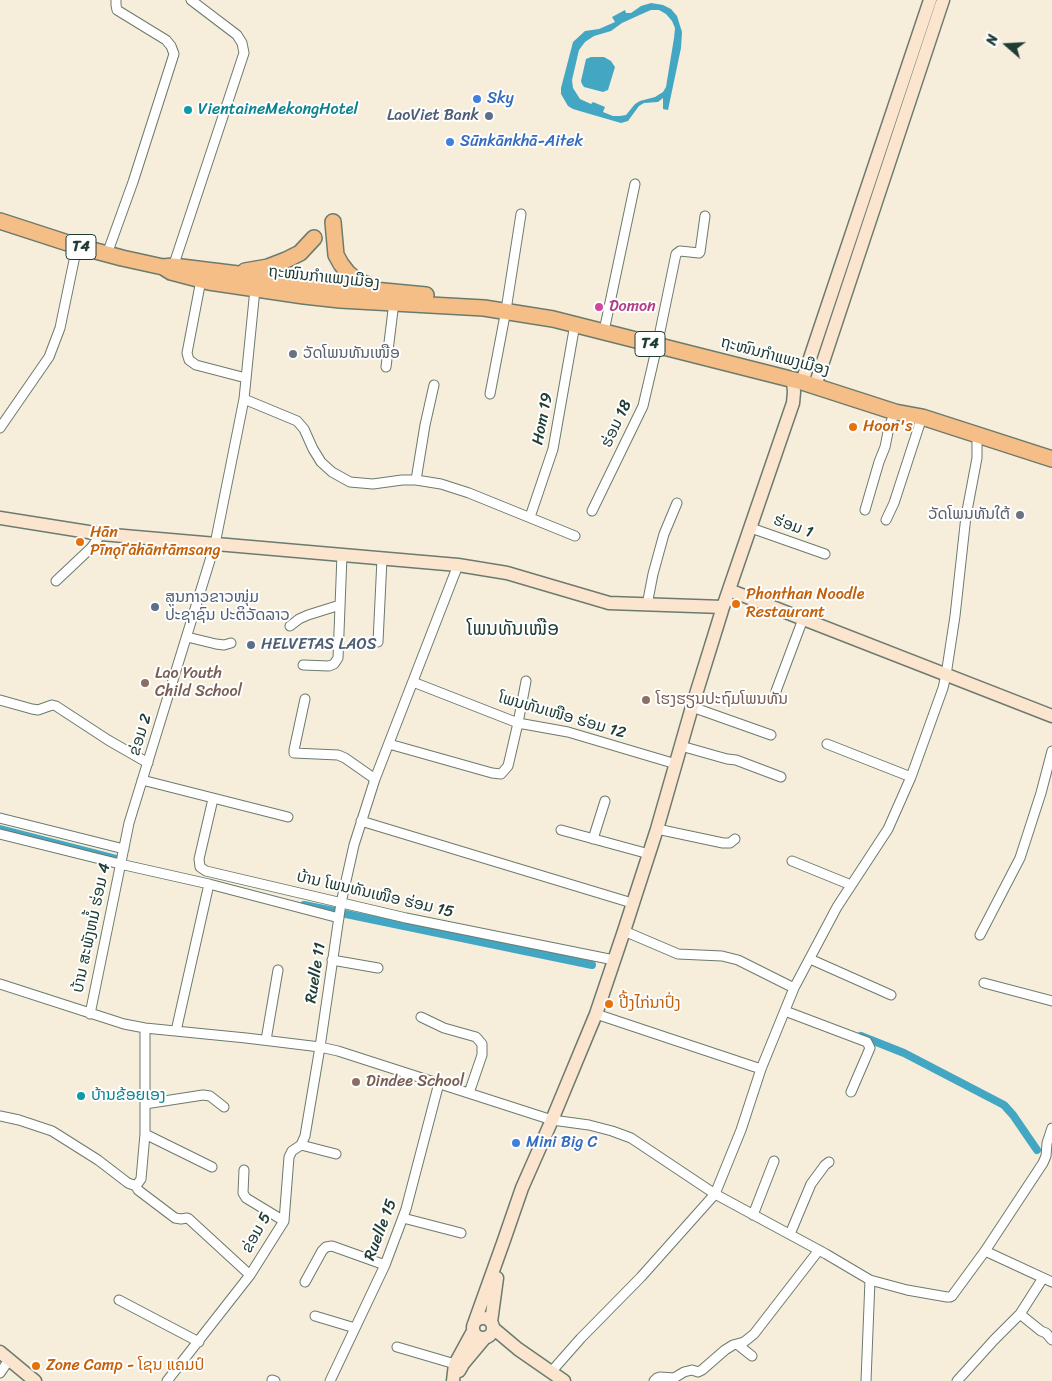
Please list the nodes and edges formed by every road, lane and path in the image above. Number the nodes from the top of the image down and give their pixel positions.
1 (116, 0) edge
2 (190, 0) edge
3 (930, 0) edge
4 (943, 0) edge
5 (635, 184) dead end
6 (521, 214) dead end
7 (705, 216) dead end
8 (0, 222) edge
9 (333, 222) dead end
10 (314, 238) dead end
11 (77, 246) junction
12 (107, 254) junction
13 (169, 269) junction
14 (228, 273) junction
15 (202, 280) junction
16 (255, 289) junction
17 (305, 289) junction
18 (389, 296) junction
19 (506, 310) junction
20 (575, 324) junction
21 (604, 331) junction
22 (658, 346) junction
23 (386, 366) dead end
24 (246, 378) junction
25 (803, 382) junction
26 (434, 385) dead end
27 (490, 394) dead end
28 (244, 398) junction
29 (895, 412) junction
30 (922, 417) junction
31 (0, 428) edge
32 (977, 434) junction
33 (1052, 458) edge
34 (416, 480) junction
35 (677, 504) dead end
36 (865, 510) dead end
37 (592, 511) dead end
38 (530, 517) junction
39 (0, 518) edge
40 (886, 520) dead end
41 (751, 528) junction
42 (101, 534) junction
43 (575, 536) dead end
44 (216, 544) junction
45 (825, 554) dead end
46 (342, 555) junction
47 (382, 559) junction
48 (458, 565) junction
49 (56, 581) dead end
50 (729, 590) junction
51 (340, 605) junction
52 (647, 605) junction
53 (723, 607) junction
54 (803, 619) junction
55 (290, 626) dead end
56 (187, 637) junction
57 (378, 642) dead end
58 (231, 643) dead end
59 (303, 665) dead end
60 (946, 675) junction
61 (526, 681) dead end
62 (413, 682) junction
63 (776, 691) dead end
64 (0, 700) edge
65 (305, 700) dead end
66 (692, 707) junction
67 (1052, 716) edge
68 (518, 723) junction
69 (771, 735) dead end
70 (389, 744) junction
71 (827, 744) dead end
72 (681, 746) junction
73 (1052, 751) edge
74 (148, 763) junction
75 (676, 764) junction
76 (781, 777) dead end
77 (911, 777) junction
78 (375, 779) junction
79 (142, 780) junction
80 (213, 798) junction
81 (604, 801) dead end
82 (288, 817) dead end
83 (0, 818) edge
84 (361, 821) junction
85 (657, 829) junction
86 (562, 830) dead end
87 (0, 834) edge
88 (593, 838) junction
89 (735, 839) dead end
90 (124, 849) junction
91 (648, 854) junction
92 (792, 861) dead end
93 (120, 864) junction
94 (209, 884) junction
95 (851, 885) junction
96 (341, 903) junction
97 (632, 903) junction
98 (339, 918) junction
99 (624, 931) junction
100 (980, 935) dead end
101 (810, 959) junction
102 (332, 960) junction
103 (614, 960) junction
104 (378, 968) dead end
105 (278, 970) dead end
106 (984, 983) dead end
107 (0, 984) edge
108 (794, 988) junction
109 (891, 995) dead end
110 (1052, 1001) edge
111 (785, 1011) junction
112 (90, 1014) junction
113 (596, 1014) junction
114 (422, 1017) dead end
115 (145, 1028) junction
116 (176, 1031) junction
117 (266, 1040) junction
118 (320, 1047) junction
119 (761, 1069) junction
120 (438, 1083) junction
121 (851, 1092) dead end
122 (469, 1094) junction
123 (145, 1104) junction
124 (224, 1107) dead end
125 (0, 1116) edge
126 (552, 1120) junction
127 (1052, 1128) edge
128 (144, 1134) junction
129 (302, 1145) junction
130 (336, 1154) dead end
131 (774, 1161) dead end
132 (829, 1162) dead end
133 (212, 1167) dead end
134 (244, 1170) dead end
135 (136, 1186) junction
136 (715, 1194) junction
137 (753, 1215) junction
138 (403, 1218) junction
139 (284, 1221) junction
140 (461, 1233) dead end
141 (790, 1234) junction
142 (503, 1243) junction
143 (819, 1250) junction
144 (985, 1251) junction
145 (385, 1265) junction
146 (250, 1275) junction
147 (1043, 1278) junction
148 (870, 1280) junction
149 (305, 1282) dead end
150 (1052, 1282) edge
151 (119, 1300) dead end
152 (1020, 1314) junction
153 (316, 1316) dead end
154 (474, 1326) junction
155 (355, 1328) junction
156 (489, 1332) junction
157 (1052, 1340) edge
158 (199, 1342) junction
159 (737, 1344) junction
160 (397, 1347) dead end
161 (5, 1356) edge
162 (752, 1356) dead end
163 (455, 1364) junction
164 (551, 1372) junction
165 (0, 1373) edge
166 (35, 1381) edge
167 (167, 1381) edge
168 (330, 1381) edge
169 (453, 1381) edge
170 (564, 1381) edge
171 (654, 1381) edge
172 (866, 1381) edge
173 (957, 1381) edge

1 - 12 street
2 - 13 street
3 - 25 street
4 - 25 street
5 - 21 street
6 - 19 street
7 - 22 street, ຮ່ອມ 18
8 - 11 main road, ຖະໜົນກຳແພງເມືອງ / T4
9 - 18 main road
10 - 14 main road
11 - 12 main road, ຖະໜົນກຳແພງເມືອງ / T4
11 - 31 street
12 - 13 main road, ຖະໜົນກຳແພງເມືອງ / T4
13 - 14 main road, ຖະໜົນກຳແພງເມືອງ / T4
13 - 15 main road, ຖະໜົນກຳແພງເມືອງ / T4
14 - 17 main road, ຖະໜົນກຳແພງເມືອງ / T4
15 - 16 main road, ຖະໜົນກຳແພງເມືອງ / T4
15 - 24 street
16 - 17 main road, ຖະໜົນກຳແພງເມືອງ / T4
16 - 24 street, ຂ່ອມ 2
17 - 18 main road, ຖະໜົນກຳແພງເມືອງ / T4
18 - 19 main road, ຖະໜົນກຳແພງເມືອງ / T4
18 - 23 street
19 - 20 main road, ຖະໜົນກຳແພງເມືອງ / T4
19 - 27 street
20 - 21 main road, ຖະໜົນກຳແພງເມືອງ / T4
20 - 38 street, Hom 19
21 - 22 main road, ຖະໜົນກຳແພງເມືອງ / T4
22 - 25 main road, ຖະໜົນກຳແພງເມືອງ / T4
22 - 37 street, ຮ່ອມ 18
24 - 28 street, ຂ່ອມ 2
25 - 29 main road, ຖະໜົນກຳແພງເມືອງ / T4
25 - 41 street
26 - 34 street
28 - 34 street
28 - 44 street, ຂ່ອມ 2
29 - 30 main road, ຖະໜົນກຳແພງເມືອງ / T4
29 - 36 street
30 - 32 main road, ຖະໜົນກຳແພງເມືອງ / T4
30 - 40 street
32 - 33 main road, ຖະໜົນກຳແພງເມືອງ / T4
32 - 60 street
34 - 38 street
35 - 52 street
38 - 43 street
39 - 42 street
41 - 45 street, ຮ່ອມ 1
41 - 50 street
42 - 44 street
42 - 49 street
44 - 46 street
44 - 56 street, ຂ່ອມ 2
46 - 47 street
46 - 51 street
47 - 48 street
47 - 57 street
48 - 52 street
48 - 62 street, Ruelle 11
50 - 53 street
50 - 54 street
51 - 55 street
51 - 59 street
52 - 53 street
53 - 66 street
54 - 60 street
54 - 63 street
56 - 58 street
56 - 74 street, ຂ່ອມ 2
60 - 67 street
60 - 77 street
61 - 68 street
62 - 68 street, ໂພນທັນເໜືອ ຮ່ອມ 12
62 - 70 street, Ruelle 11
64 - 74 street
65 - 78 street
66 - 69 street
66 - 72 street
68 - 70 street
68 - 75 street, ໂພນທັນເໜືອ ຮ່ອມ 12
70 - 78 street, Ruelle 11
71 - 77 street
72 - 75 street
72 - 76 street
73 - 100 street
74 - 79 street, ຂ່ອມ 2
75 - 85 street
77 - 95 street
78 - 84 street, Ruelle 11
79 - 80 street
79 - 90 street, ຂ່ອມ 2
80 - 82 street
80 - 96 street, ບ້ານ ໂພນທັນເໜືອ ຮ່ອມ 15
81 - 88 street
83 - 90 street
84 - 96 street, Ruelle 11
84 - 97 street
85 - 89 street
85 - 91 street
86 - 88 street
87 - 93 street
88 - 91 street
90 - 93 street, ບ້ານ ສະພັງຫມໍ້ ຮ່ອມ 4
91 - 97 street
92 - 95 street
93 - 94 street
93 - 112 street, ບ້ານ ສະພັງຫມໍ້ ຮ່ອມ 4
94 - 98 street
94 - 116 street
95 - 101 street
96 - 98 street, Ruelle 11
96 - 103 street, ບ້ານ ໂພນທັນເໜືອ ຮ່ອມ 15
97 - 99 street
98 - 102 street, Ruelle 11
99 - 103 street
99 - 108 street
101 - 108 street
101 - 109 street
102 - 104 street
102 - 118 street, Ruelle 11
103 - 113 street
105 - 117 street
106 - 110 street
107 - 112 street
108 - 111 street
111 - 119 street
111 - 121 street
112 - 115 street
113 - 119 street
113 - 126 street
114 - 122 street
115 - 116 street
115 - 123 street
116 - 117 street
117 - 118 street
118 - 120 street
118 - 129 street, ຂ່ອມ 5
119 - 136 street
120 - 122 street
120 - 138 street, Ruelle 15
122 - 126 street
123 - 124 street
123 - 128 street
125 - 135 street
126 - 136 street
126 - 142 street
127 - 144 street
128 - 133 street
128 - 135 street
129 - 130 street
129 - 139 street, ຂ່ອມ 5
131 - 137 street
132 - 141 street
134 - 139 street
135 - 146 street
136 - 137 street
136 - 164 street
137 - 141 street
138 - 140 street
138 - 145 street, Ruelle 15
139 - 146 street, ຂ່ອມ 5
141 - 143 street
142 - 154 street
142 - 156 street
143 - 148 street
143 - 159 street
144 - 147 street
144 - 148 street
145 - 149 street
145 - 155 street, Ruelle 15
146 - 158 street, ຂ່ອມ 5
147 - 150 street
147 - 152 street
148 - 172 street
151 - 158 street
152 - 157 street
152 - 173 street
153 - 155 street
154 - 156 street
154 - 156 street
154 - 163 street
155 - 168 street, Ruelle 15
156 - 164 street
156 - 169 street
158 - 167 street, ຂ່ອມ 5
159 - 162 street
159 - 171 street
160 - 163 street
161 - 165 street
161 - 166 street
163 - 169 street
164 - 170 street

